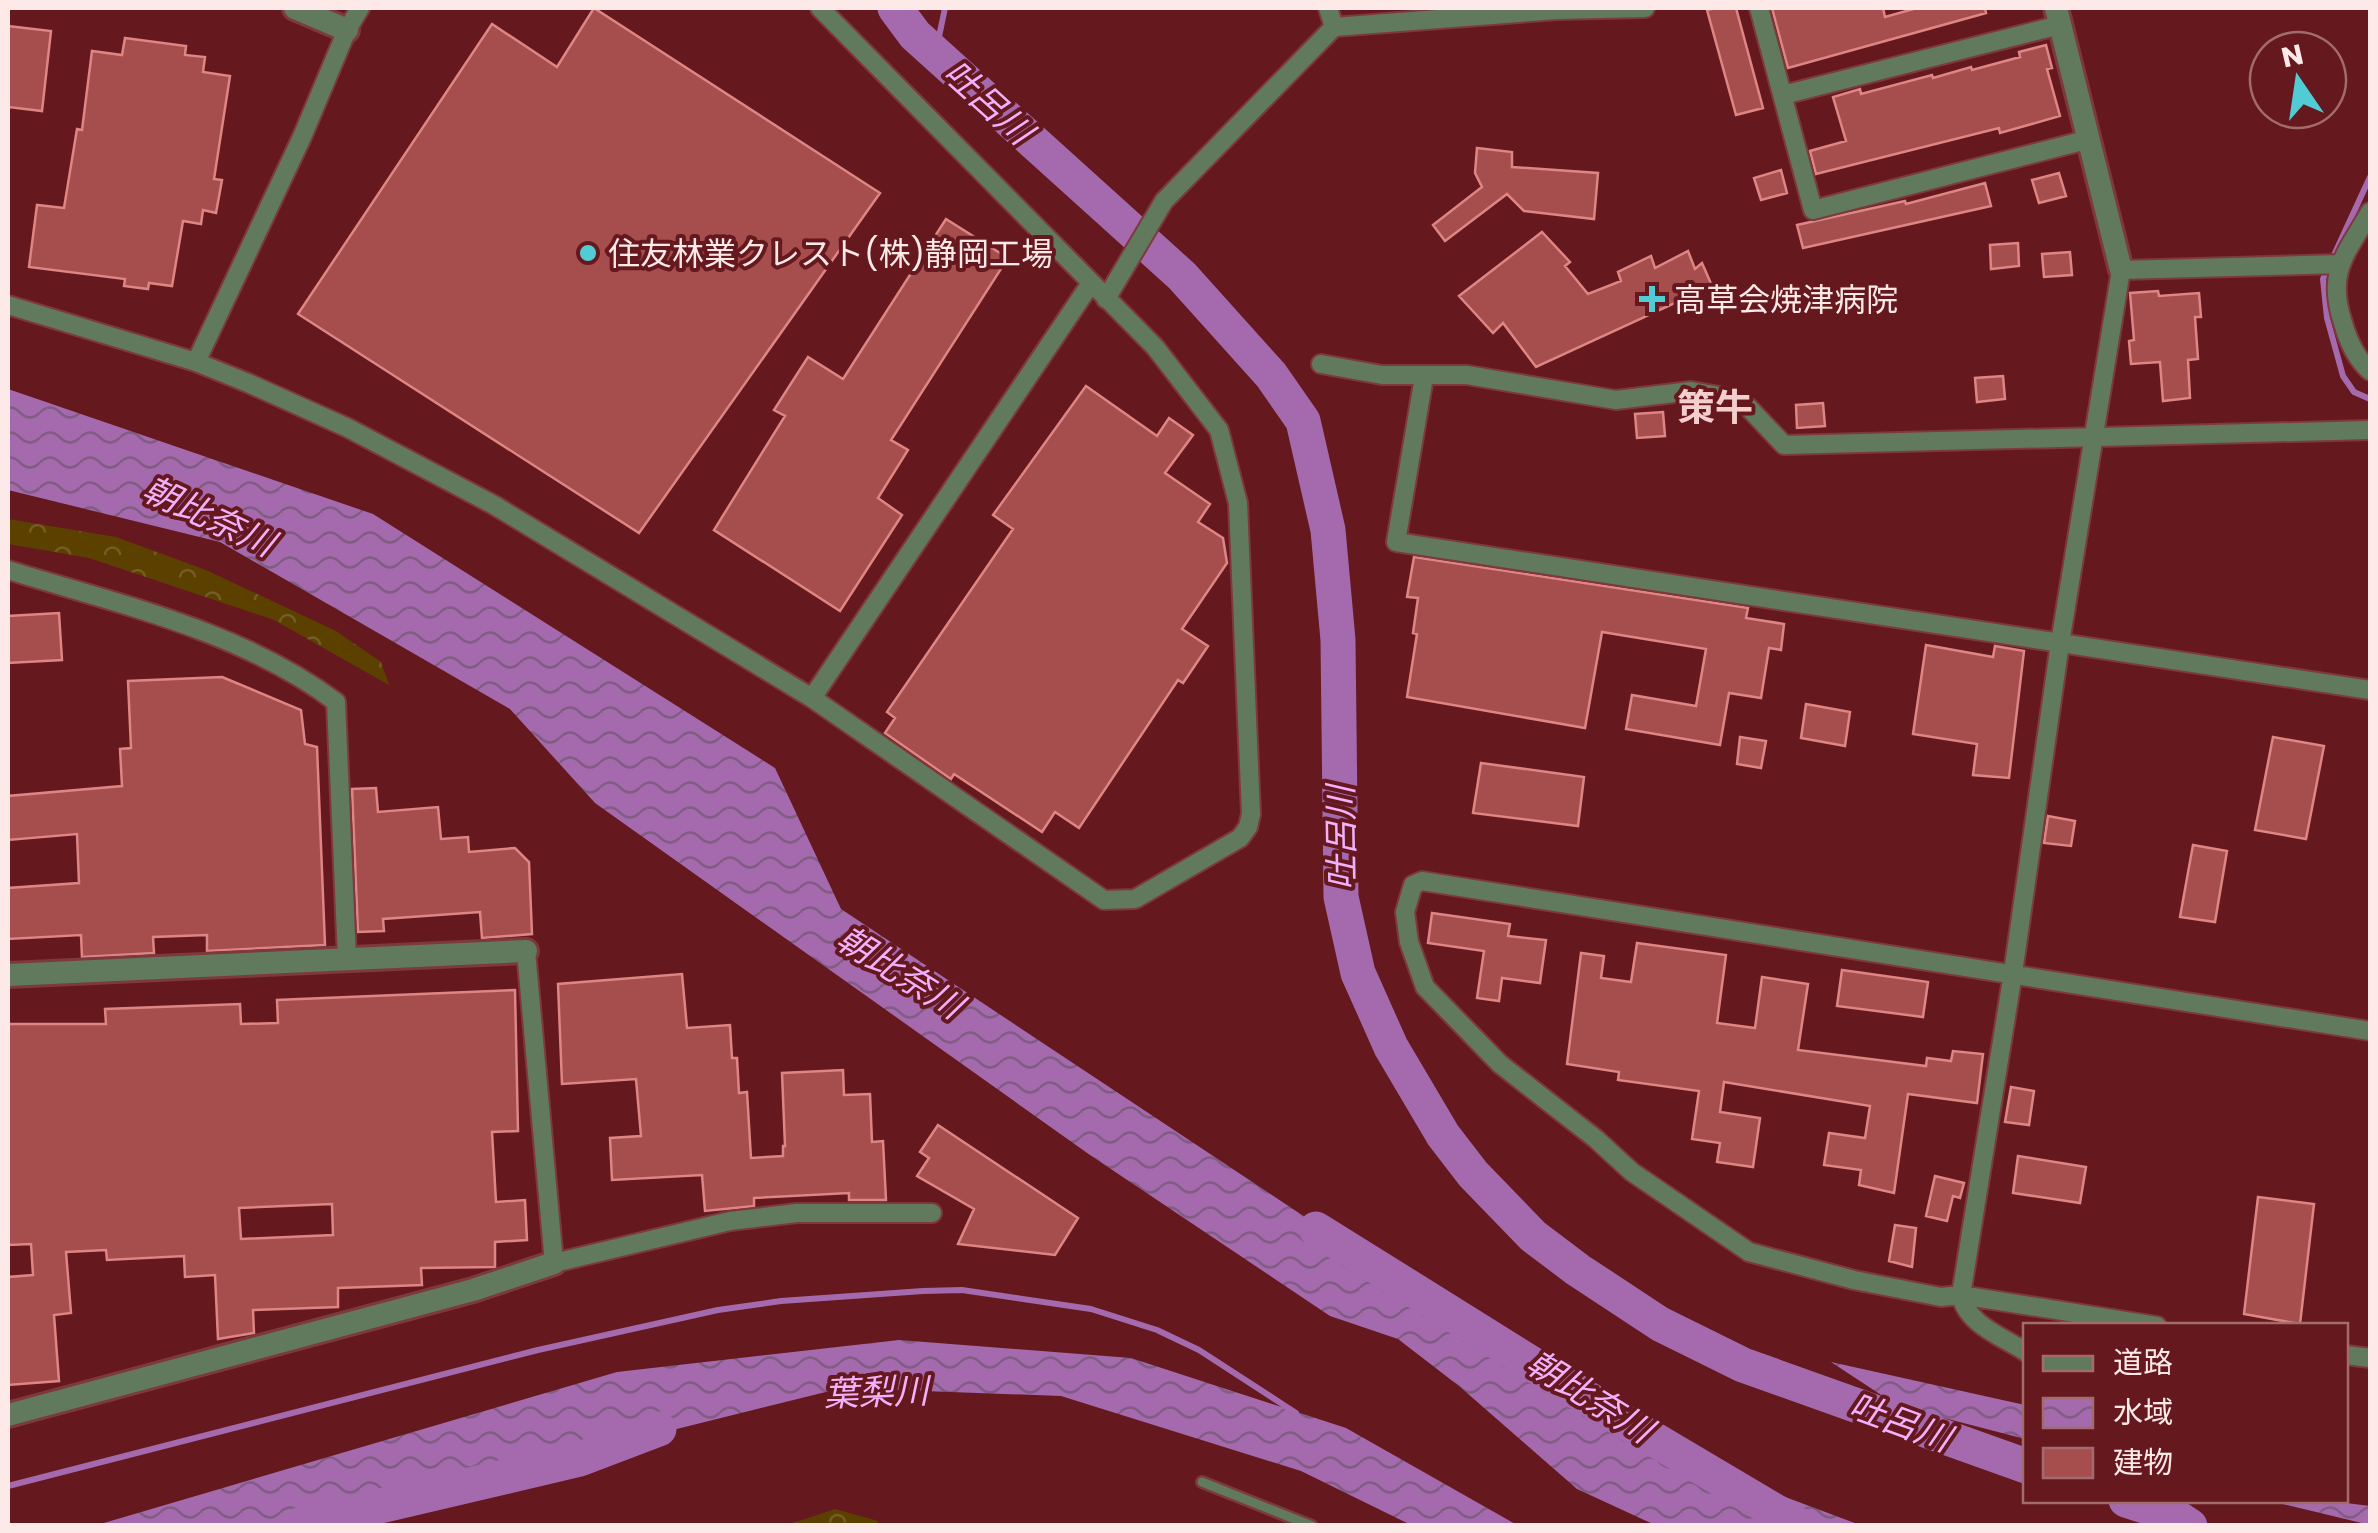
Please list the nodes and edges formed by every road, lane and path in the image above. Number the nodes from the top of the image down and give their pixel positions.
1 (296, 8) edge
2 (360, 8) edge
3 (820, 8) edge
4 (1328, 8) edge
5 (1645, 8) edge
6 (1759, 8) edge
7 (1557, 9) edge
8 (1442, 14) edge
9 (2058, 16) edge
10 (1334, 27) junction
11 (347, 30) junction
12 (1782, 95) junction
13 (2090, 139) junction
14 (2370, 212) edge
15 (2340, 264) junction
16 (2121, 270) junction
17 (1091, 283) junction
18 (1106, 299) junction
19 (8, 304) edge
20 (196, 362) junction
21 (1321, 364) dead end
22 (2370, 372) edge
23 (1424, 377) junction
24 (2370, 430) edge
25 (2096, 436) junction
26 (8, 570) edge
27 (2060, 643) junction
28 (2370, 690) edge
29 (812, 698) junction
30 (526, 951) joint
31 (348, 959) junction
32 (2013, 974) junction
33 (8, 975) edge
34 (2370, 1031) edge
35 (932, 1213) dead end
36 (554, 1263) junction
37 (1961, 1295) junction
38 (2138, 1323) edge
39 (2023, 1350) edge
40 (8, 1415) edge
41 (1202, 1482) dead end
42 (1312, 1526) edge

1 - 11 street
2 - 11 street
3 - 17 street
4 - 10 street
5 - 7 street
6 - 12 street
7 - 8 street
8 - 10 street
9 - 12 street
9 - 13 street
10 - 18 street
11 - 20 street
12 - 13 street
13 - 16 street
14 - 15 street
15 - 16 street
15 - 22 street
16 - 25 street
17 - 18 street
17 - 29 street
18 - 29 street
19 - 20 street
20 - 29 street
21 - 23 street
23 - 25 street
23 - 27 street
24 - 25 street
25 - 27 street
26 - 31 street
27 - 28 street
27 - 32 street
30 - 31 street
30 - 36 street
31 - 33 street
32 - 34 street
32 - 37 street
32 - 37 street
35 - 36 street
36 - 40 street
37 - 38 street
37 - 39 street
41 - 42 lane

